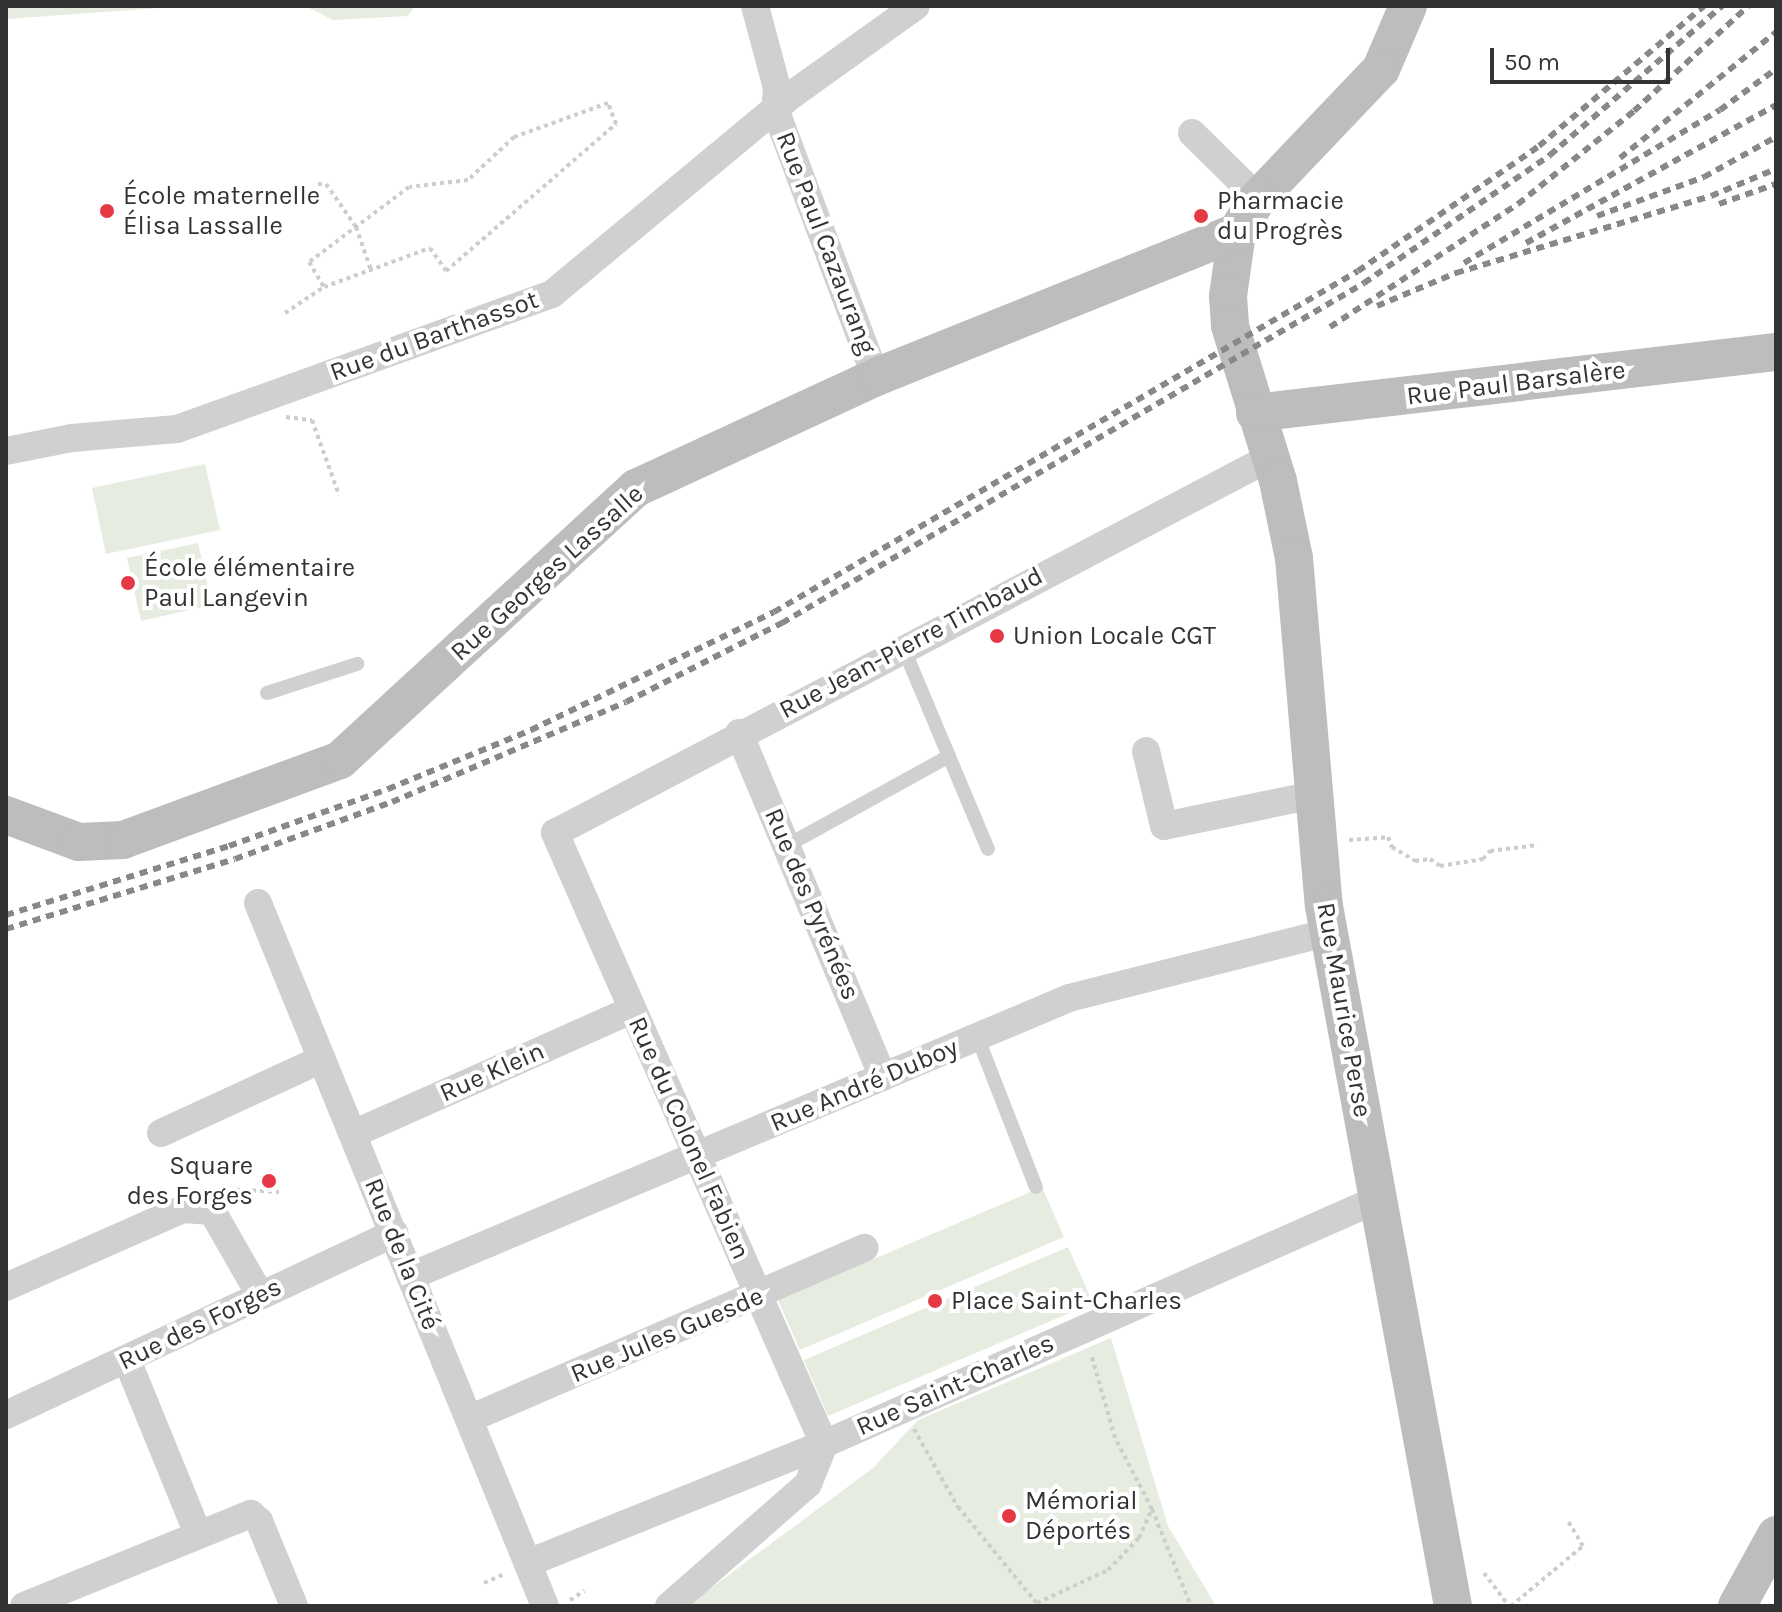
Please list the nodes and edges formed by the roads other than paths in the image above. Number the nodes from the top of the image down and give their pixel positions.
1 (755, 6) edge
2 (916, 6) edge
3 (1408, 6) edge
4 (775, 109) junction
5 (1192, 133) dead end
6 (1258, 198) junction
7 (1237, 232) junction
8 (1776, 352) edge
9 (876, 377) junction
10 (1255, 413) junction
11 (6, 451) edge
12 (1269, 458) junction
13 (903, 647) junction
14 (357, 664) dead end
15 (267, 693) dead end
16 (739, 733) junction
17 (1146, 751) dead end
18 (949, 756) junction
19 (1314, 795) junction
20 (6, 815) edge
21 (555, 833) joint
22 (788, 845) junction
23 (988, 849) dead end
24 (258, 903) dead end
25 (1330, 932) junction
26 (632, 1010) junction
27 (977, 1036) junction
28 (322, 1059) junction
29 (883, 1077) junction
30 (161, 1133) dead end
31 (353, 1134) junction
32 (697, 1156) junction
33 (1036, 1187) dead end
34 (1378, 1199) junction
35 (394, 1233) junction
36 (865, 1248) dead end
37 (411, 1276) junction
38 (6, 1287) edge
39 (259, 1293) junction
40 (758, 1296) junction
41 (127, 1360) junction
42 (6, 1415) edge
43 (469, 1419) junction
44 (824, 1444) junction
45 (198, 1534) junction
46 (1776, 1535) edge
47 (528, 1563) junction
48 (24, 1606) edge
49 (294, 1606) edge
50 (545, 1606) edge
51 (669, 1606) edge
52 (1453, 1606) edge
53 (1737, 1606) edge

1 - 4 street, Rue Paul Cazaurang
2 - 4 street, Rue du Barthassot
3 - 6 street, Rue Maurice Perse
4 - 9 street, Rue Paul Cazaurang
4 - 11 street, Rue du Barthassot
5 - 6 street
6 - 7 street, Rue Maurice Perse
7 - 9 street, Rue Georges Lassalle
7 - 10 street, Rue Maurice Perse
8 - 10 street, Rue Paul Barsalère
9 - 20 street, Rue Georges Lassalle
10 - 12 street, Rue Maurice Perse
12 - 13 street, Rue Jean-Pierre Timbaud
12 - 19 street, Rue Maurice Perse
13 - 16 street, Rue Jean-Pierre Timbaud
13 - 18 lane
14 - 15 lane
16 - 21 street, Rue Jean-Pierre Timbaud
16 - 22 street, Rue des Pyrénées
17 - 19 street
18 - 22 lane
18 - 23 lane
19 - 25 street, Rue Maurice Perse
21 - 26 street, Rue du Colonel Fabien
22 - 29 street, Rue des Pyrénées
24 - 28 street, Rue de la Cité
25 - 27 street, Rue André Duboy
25 - 34 street, Rue Maurice Perse
26 - 31 street, Rue Klein
26 - 32 street, Rue du Colonel Fabien
27 - 29 street, Rue André Duboy
27 - 33 lane
28 - 30 street
28 - 31 street, Rue de la Cité
29 - 32 street, Rue André Duboy
31 - 35 street, Rue de la Cité
32 - 37 street, Rue André Duboy
32 - 40 street, Rue du Colonel Fabien
34 - 44 street, Rue Saint-Charles
34 - 52 street, Rue Maurice Perse
35 - 37 street, Rue de la Cité
35 - 39 street, Rue des Forges
36 - 40 street, Rue Jules Guesde
37 - 43 street, Rue de la Cité
38 - 39 street
39 - 41 street, Rue des Forges
40 - 43 street, Rue Jules Guesde
40 - 44 street, Rue du Colonel Fabien
41 - 42 street, Rue des Forges
41 - 45 street
43 - 47 street, Rue de la Cité
44 - 47 street, Rue Saint-Charles
44 - 51 street
45 - 48 street
45 - 49 street
46 - 53 street
47 - 50 street, Rue de la Cité

